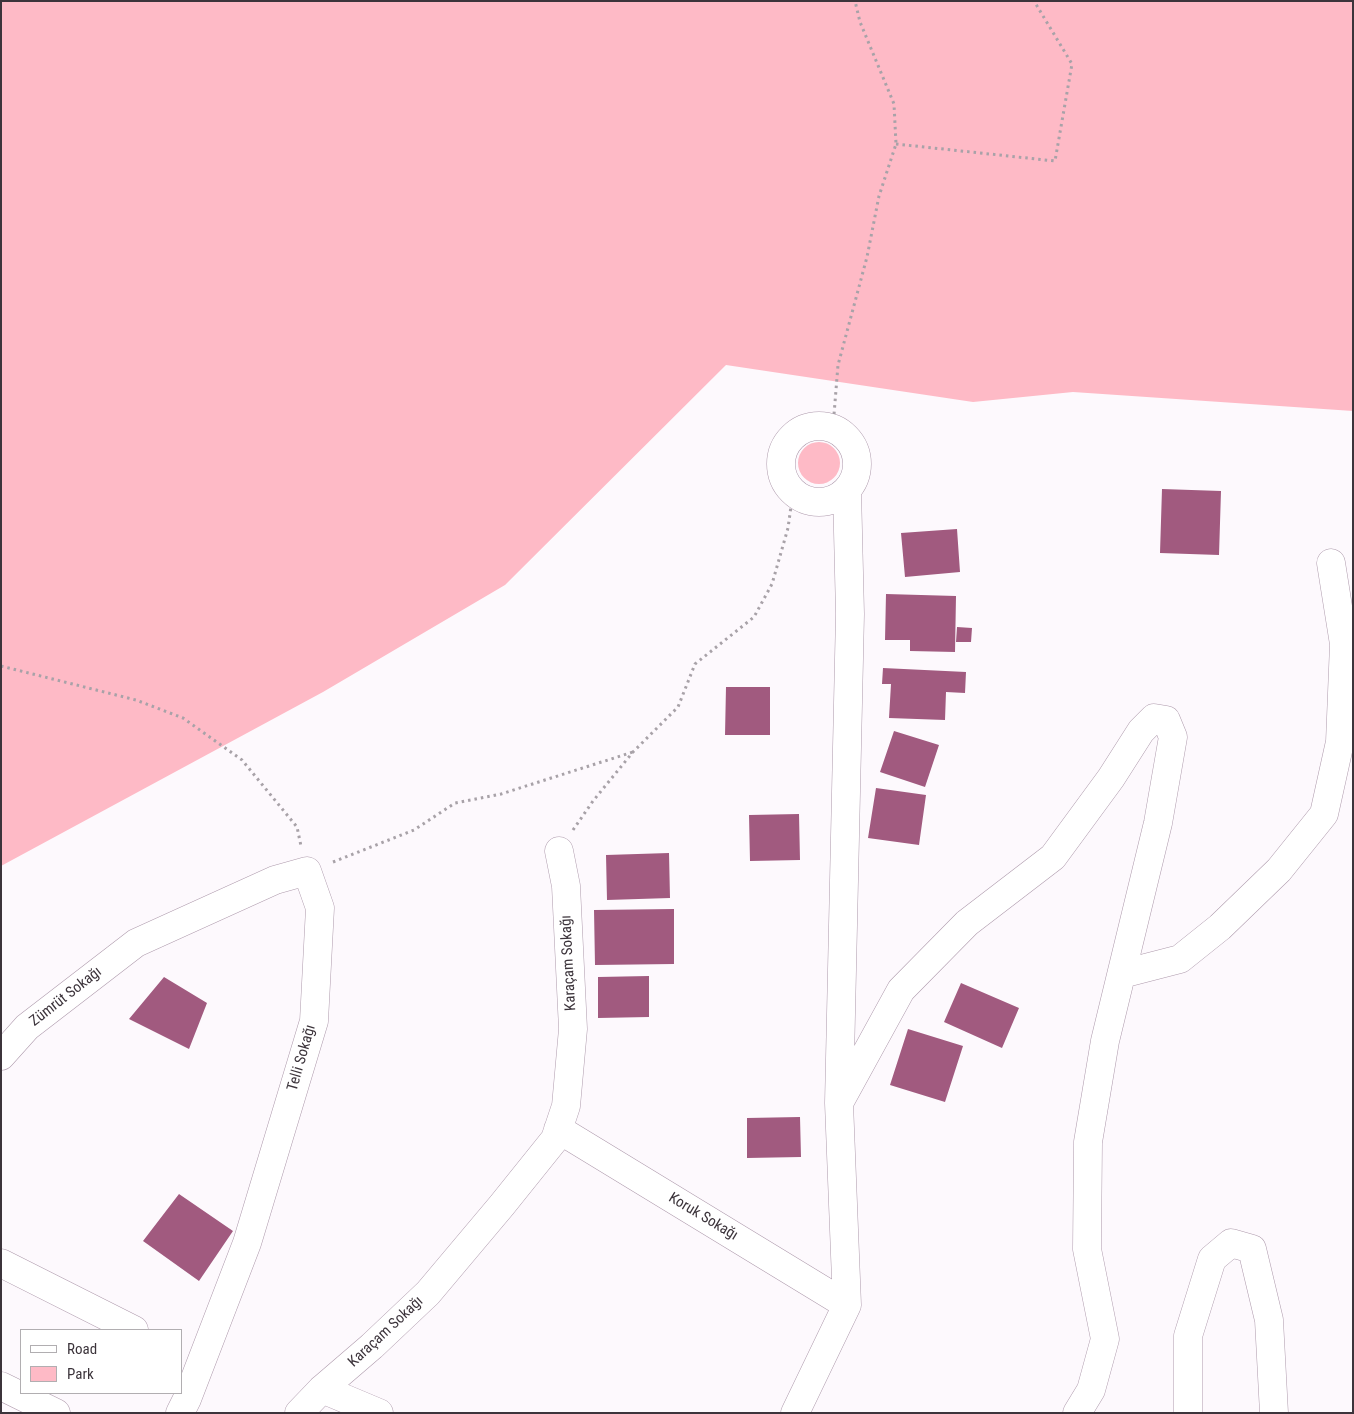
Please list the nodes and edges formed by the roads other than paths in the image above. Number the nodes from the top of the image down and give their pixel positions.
1 (847, 490) junction
2 (1331, 562) dead end
3 (559, 851) road end
4 (136, 943) joint
5 (1122, 974) junction
6 (1, 1056) edge
7 (839, 1103) junction
8 (558, 1129) junction
9 (1, 1263) edge
10 (847, 1305) junction
11 (132, 1329) edge
12 (191, 1359) edge
13 (1, 1386) edge
14 (322, 1389) junction
15 (189, 1408) edge
16 (56, 1413) edge
17 (299, 1413) edge
18 (379, 1413) edge
19 (795, 1413) edge
20 (1077, 1413) edge
21 (1188, 1413) edge
22 (1274, 1413) edge

1 - 1 street
1 - 7 street
2 - 5 street
3 - 8 street, Karaçam Sokağı
4 - 6 street, Zümrüt Sokağı
4 - 12 street, Telli Sokağı
5 - 7 street
5 - 20 street
7 - 10 street
8 - 10 street, Koruk Sokağı
8 - 14 street, Karaçam Sokağı
9 - 11 street
10 - 19 street
12 - 15 street, Telli Sokağı
13 - 16 street
14 - 17 street, Karaçam Sokağı
14 - 18 street
21 - 22 street

